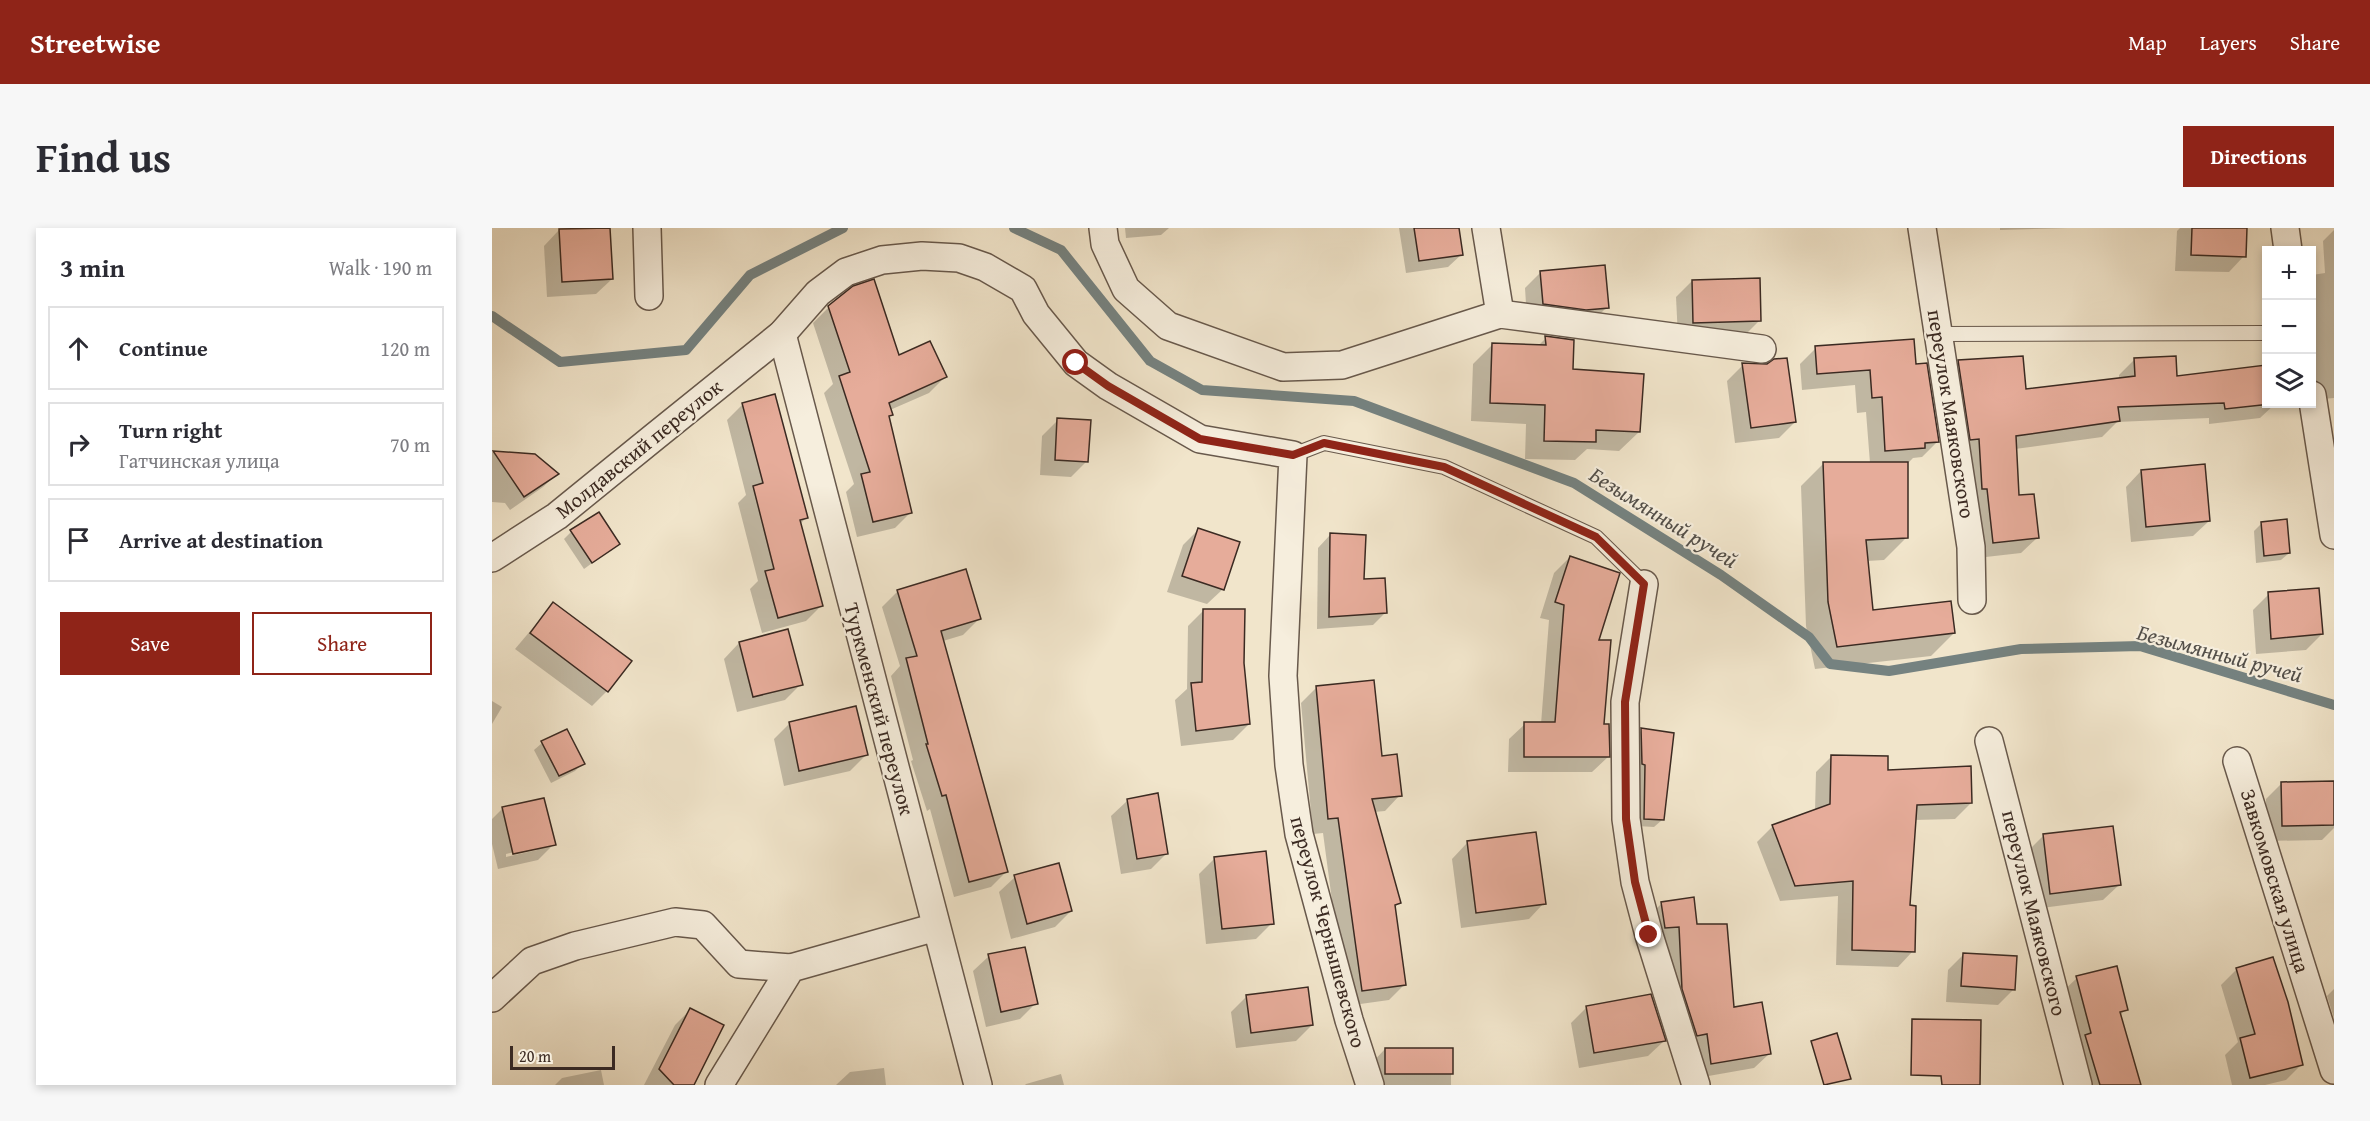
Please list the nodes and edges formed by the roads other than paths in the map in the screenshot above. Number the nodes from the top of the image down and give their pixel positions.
1 (647, 228) edge
2 (1486, 228) edge
3 (1922, 228) edge
4 (2285, 228) edge
5 (1104, 236) edge
6 (2287, 246) edge
7 (649, 296) dead end
8 (1500, 314) junction
9 (2262, 333) edge
10 (782, 334) junction
11 (1938, 334) junction
12 (1762, 349) dead end
13 (2314, 408) edge
14 (1293, 455) junction
15 (2334, 535) edge
16 (492, 558) edge
17 (1644, 584) joint
18 (1972, 600) dead end
19 (1989, 741) dead end
20 (2237, 761) dead end
21 (936, 927) junction
22 (791, 968) junction
23 (492, 998) edge
24 (2334, 1070) edge
25 (719, 1085) edge
26 (978, 1085) edge
27 (1370, 1085) edge
28 (1696, 1085) edge
29 (2078, 1085) edge

1 - 7 street
2 - 8 street
3 - 11 street, переулок Маяковского
4 - 6 street
5 - 8 street
8 - 12 street
9 - 11 lane
10 - 14 street, Молдавский переулок
10 - 16 street, Молдавский переулок
10 - 21 street, Туркменский переулок
11 - 18 street, переулок Маяковского
13 - 15 street
14 - 17 lane
14 - 27 street, переулок Чернышевского
17 - 28 street
19 - 29 street, переулок Маяковского
20 - 24 street, Завкомовская улица
21 - 22 street
21 - 26 street, Туркменский переулок
22 - 23 street
22 - 25 street

